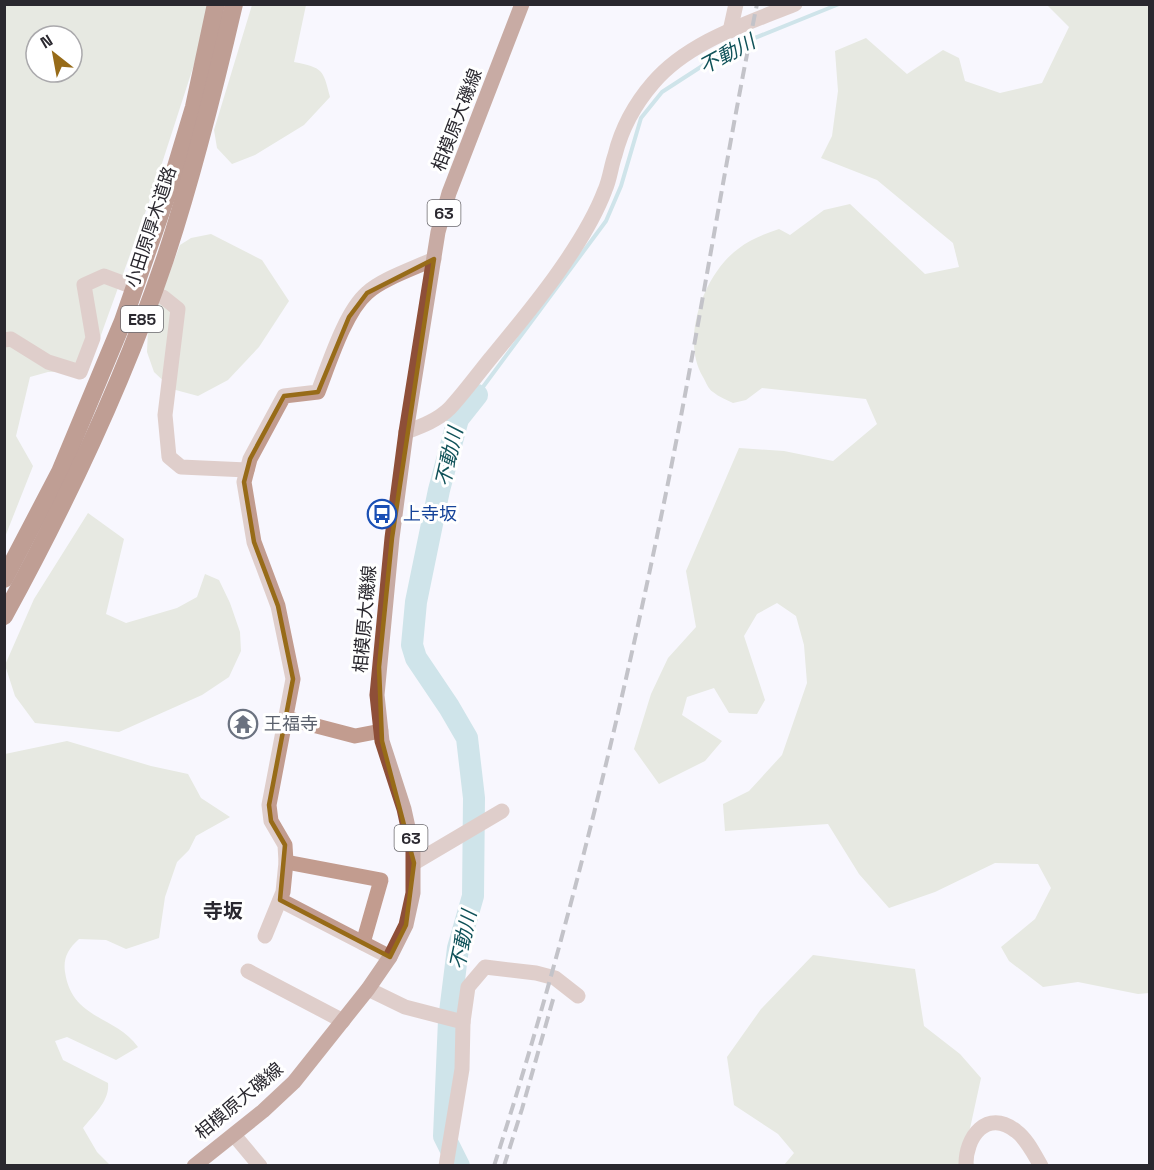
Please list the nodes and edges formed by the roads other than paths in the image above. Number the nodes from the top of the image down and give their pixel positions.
1 (216, 4) edge
2 (234, 4) edge
3 (522, 4) edge
4 (736, 4) edge
5 (795, 4) edge
6 (730, 31) junction
7 (434, 260) junction
8 (128, 285) dead end
9 (163, 297) dead end
10 (4, 340) edge
11 (406, 432) junction
12 (247, 470) junction
13 (4, 579) edge
14 (4, 616) edge
15 (286, 718) junction
16 (381, 731) junction
17 (502, 812) dead end
18 (286, 862) junction
19 (414, 863) junction
20 (280, 900) junction
21 (266, 936) dead end
22 (363, 943) junction
23 (390, 957) junction
24 (248, 971) dead end
25 (368, 989) junction
26 (579, 996) dead end
27 (343, 1021) junction
28 (463, 1022) junction
29 (234, 1135) junction
30 (194, 1166) edge
31 (260, 1166) edge
32 (446, 1166) edge
33 (966, 1166) edge
34 (1041, 1166) edge

1 - 13 highway, 小田原厚木道路 / E85
2 - 14 highway, 小田原厚木道路 / E85
3 - 7 main road, 相模原大磯線 / 63
4 - 6 street
5 - 6 street
6 - 11 street
7 - 11 main road, 相模原大磯線 / 63
7 - 12 street
8 - 10 street
9 - 12 street
11 - 16 main road, 相模原大磯線 / 63
12 - 15 street
15 - 16 street
15 - 18 street
16 - 19 main road, 相模原大磯線 / 63
17 - 19 street
18 - 20 street
18 - 22 street
19 - 23 main road, 相模原大磯線 / 63
20 - 21 street
20 - 22 street
22 - 23 street
23 - 25 main road, 相模原大磯線 / 63
24 - 27 street
25 - 27 main road, 相模原大磯線 / 63
25 - 28 street
26 - 28 street
27 - 29 main road, 相模原大磯線 / 63
28 - 32 street
29 - 30 main road, 相模原大磯線 / 63
29 - 31 street
33 - 34 street

